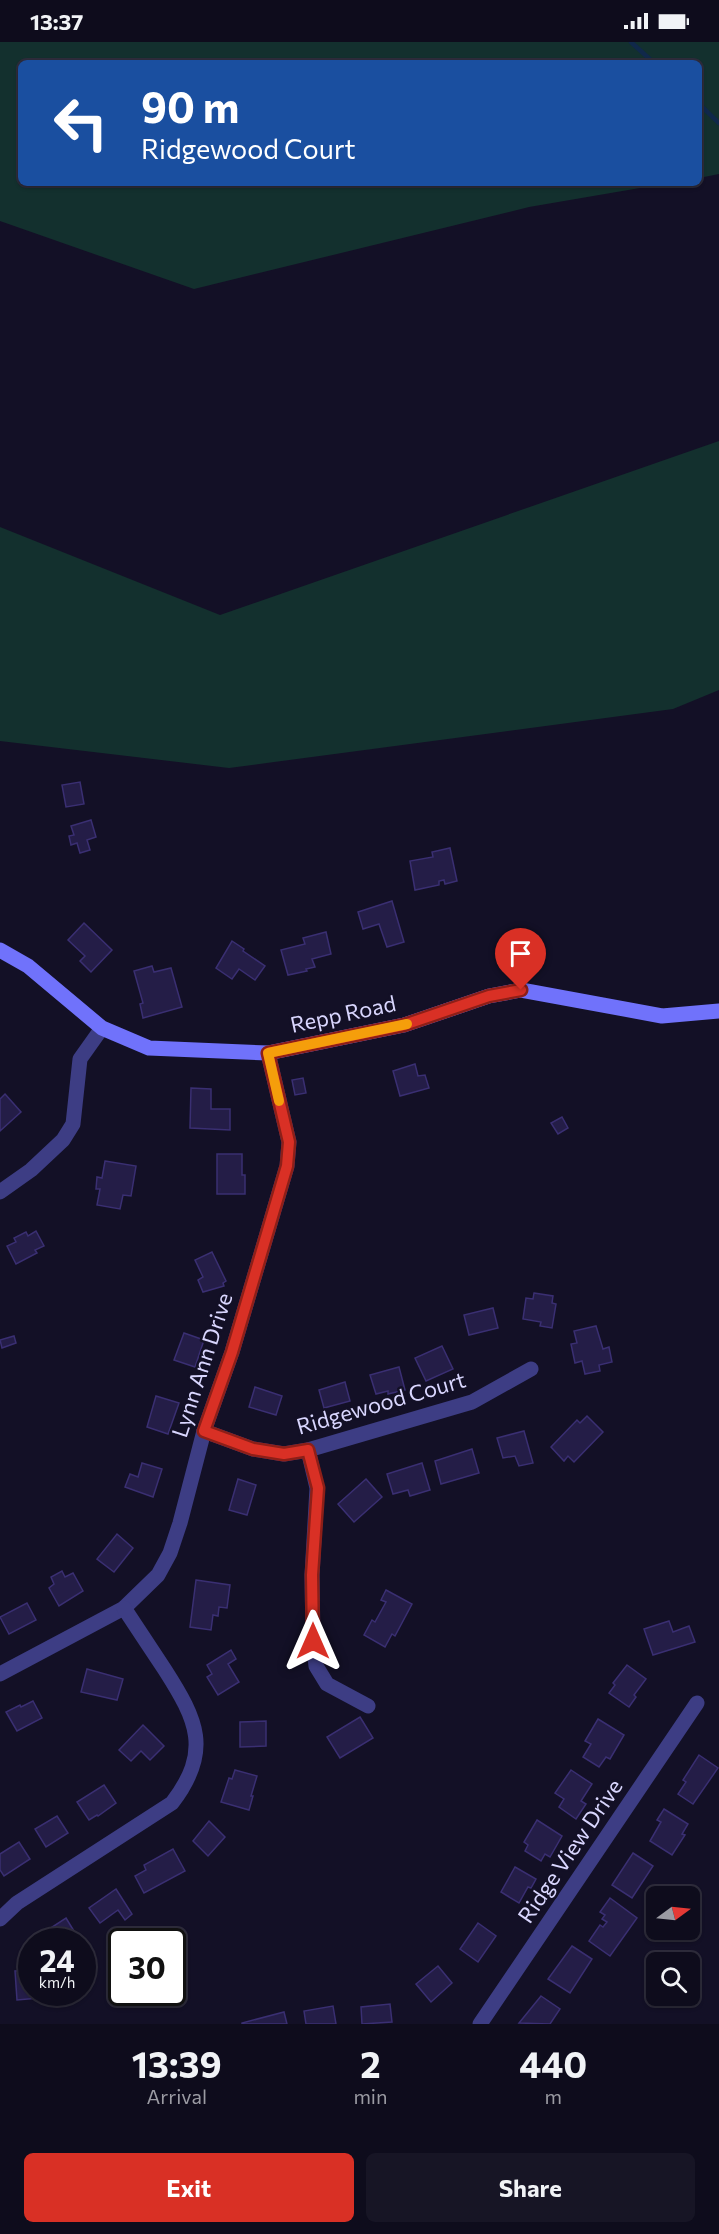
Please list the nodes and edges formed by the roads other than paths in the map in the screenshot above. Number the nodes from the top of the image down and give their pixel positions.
1 (0, 950) edge
2 (719, 1011) edge
3 (102, 1028) junction
4 (268, 1053) junction
5 (0, 1192) edge
6 (531, 1369) dead end
7 (204, 1431) junction
8 (308, 1450) junction
9 (124, 1608) junction
10 (0, 1674) edge
11 (697, 1703) dead end
12 (368, 1706) dead end
13 (0, 1919) edge
14 (480, 2024) edge

1 - 3 street, Repp Road
2 - 4 street, Repp Road
3 - 4 street, Repp Road
3 - 5 street
4 - 7 street, Lynn Ann Drive
6 - 8 street, Ridgewood Court
7 - 8 street, Ridgewood Court
7 - 9 street, Lynn Ann Drive
8 - 12 street
9 - 10 street, Lynn Ann Drive
9 - 13 street
11 - 14 street, Ridge View Drive

